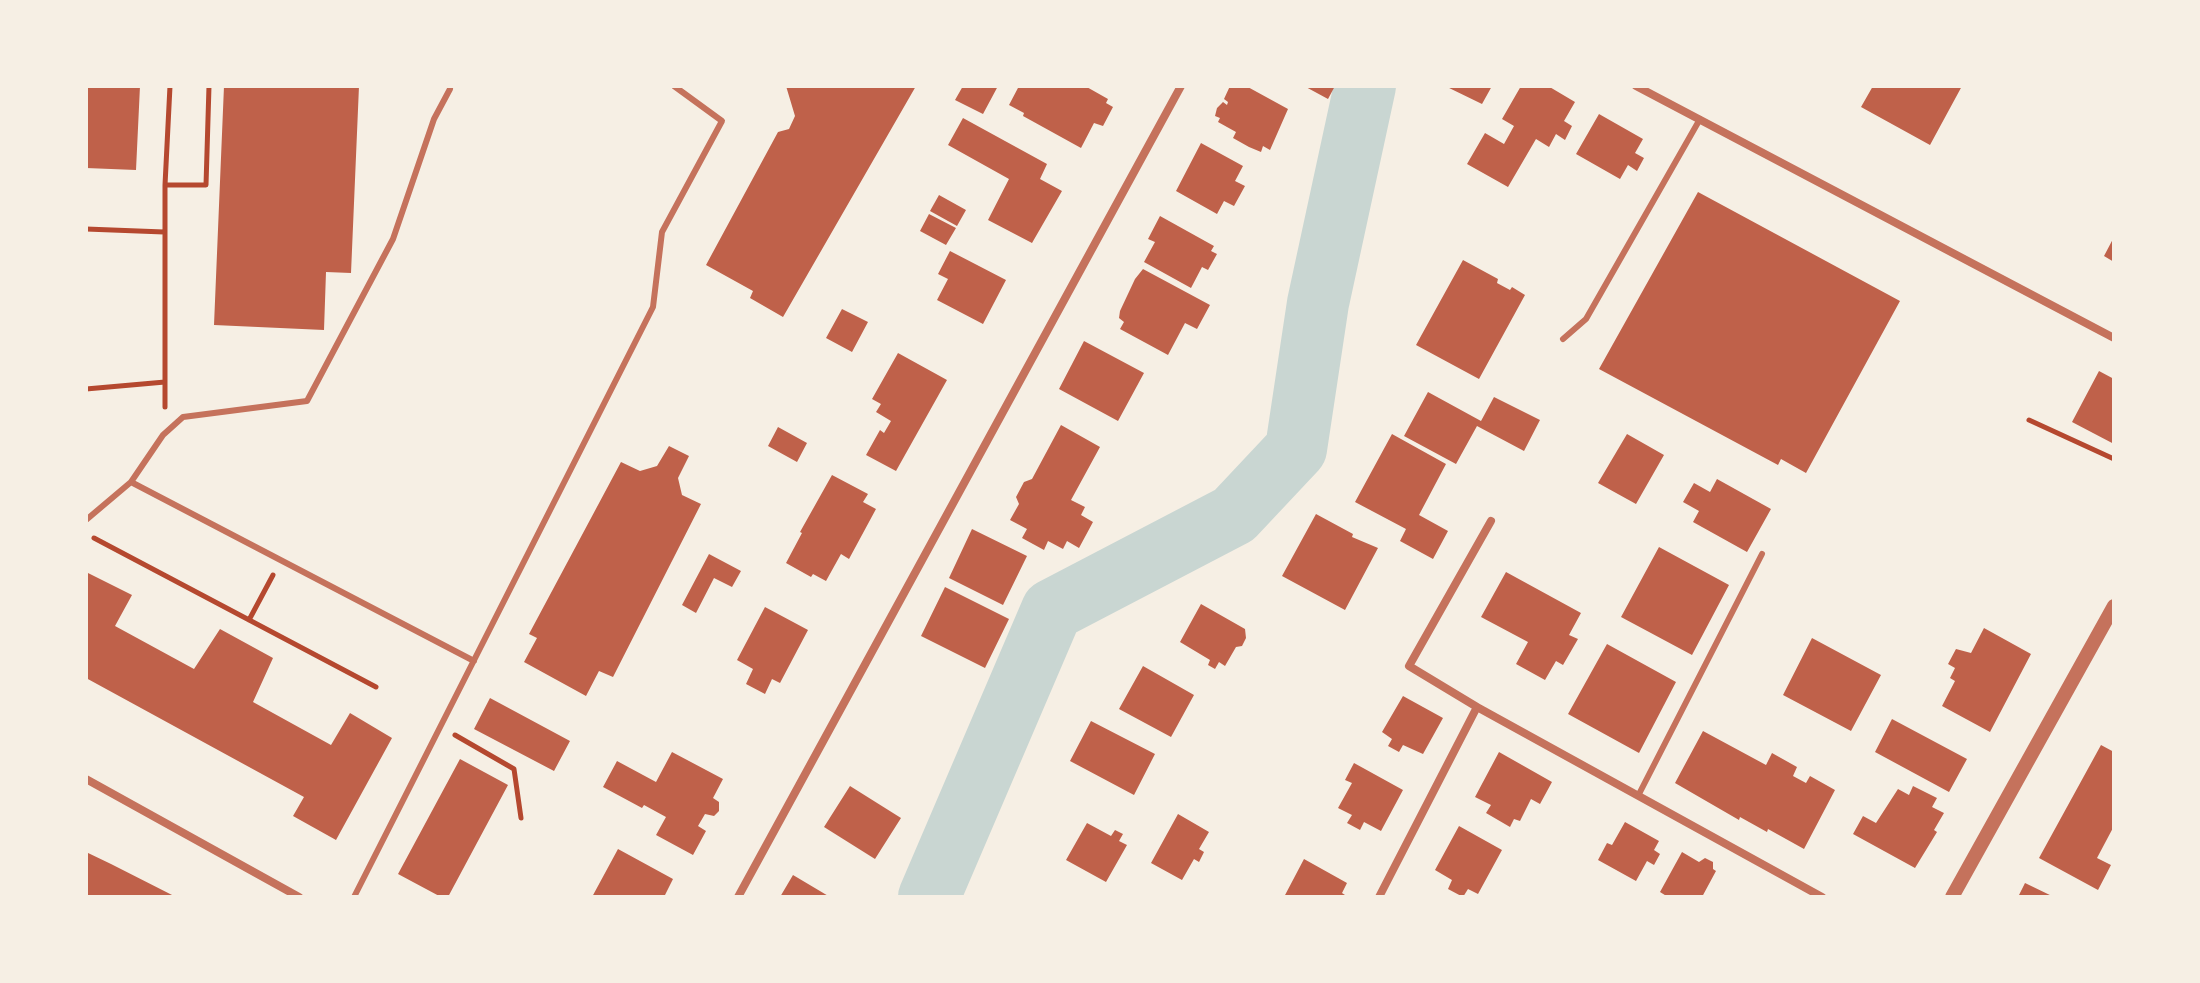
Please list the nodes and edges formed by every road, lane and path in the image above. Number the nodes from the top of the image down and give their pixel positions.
1 (170, 86) edge
2 (209, 86) edge
3 (674, 86) edge
4 (1181, 86) edge
5 (1636, 86) edge
6 (450, 89) dead end
7 (1700, 119) junction
8 (165, 185) junction
9 (86, 229) edge
10 (164, 232) junction
11 (2114, 338) edge
12 (1563, 339) dead end
13 (165, 382) junction
14 (87, 390) edge
15 (2029, 420) dead end
16 (163, 435) junction
17 (2114, 459) edge
18 (131, 482) junction
19 (86, 520) edge
20 (1491, 521) dead end
21 (86, 534) edge
22 (1762, 554) dead end
23 (281, 560) junction
24 (2114, 606) edge
25 (249, 620) junction
26 (474, 661) junction
27 (376, 687) dead end
28 (1477, 707) junction
29 (440, 726) junction
30 (86, 779) edge
31 (1637, 797) junction
32 (521, 818) dead end
33 (299, 897) edge
34 (354, 897) edge
35 (738, 897) edge
36 (1379, 897) edge
37 (1822, 897) edge
38 (1952, 897) edge

1 - 8 path
2 - 8 path
3 - 26 lane
4 - 35 street
5 - 7 street
6 - 16 lane
7 - 11 street
7 - 12 lane
8 - 10 path
9 - 10 path
10 - 13 path
13 - 14 path
13 - 16 path
15 - 17 path
16 - 18 lane
18 - 19 lane
18 - 23 lane
20 - 28 street
21 - 25 path
22 - 31 lane
23 - 25 path
23 - 26 lane
24 - 38 street
25 - 27 path
26 - 29 lane
28 - 31 street
28 - 36 street
29 - 32 path
29 - 34 lane
30 - 33 street
31 - 37 street

